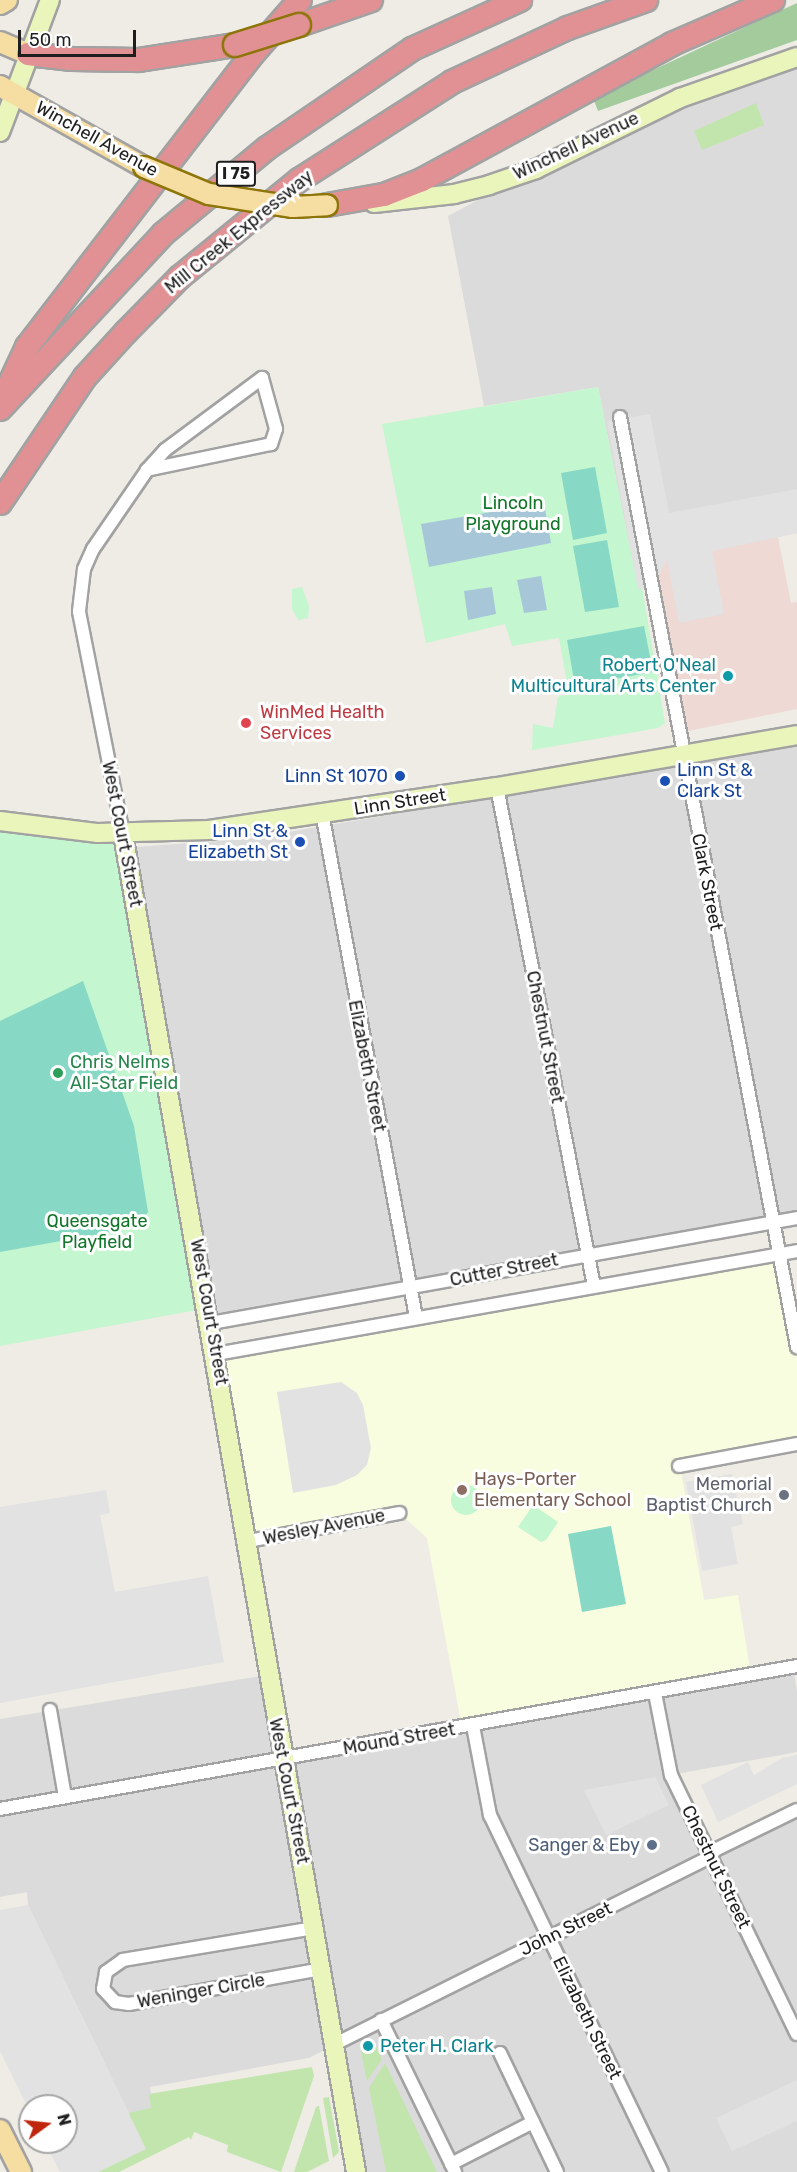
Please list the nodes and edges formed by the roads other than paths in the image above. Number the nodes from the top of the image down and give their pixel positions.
1 (7, 0) edge
2 (50, 0) edge
3 (300, 0) edge
4 (371, 0) edge
5 (520, 0) edge
6 (646, 0) edge
7 (773, 0) edge
8 (0, 4) edge
9 (0, 42) edge
10 (28, 54) junction
11 (797, 57) edge
12 (8, 90) edge
13 (0, 132) edge
14 (327, 205) junction
15 (0, 404) edge
16 (0, 409) edge
17 (620, 417) dead end
18 (147, 470) junction
19 (0, 502) edge
20 (797, 735) edge
21 (684, 756) junction
22 (497, 787) junction
23 (322, 813) junction
24 (0, 821) edge
25 (123, 834) junction
26 (797, 1218) edge
27 (773, 1222) junction
28 (797, 1251) edge
29 (588, 1254) junction
30 (779, 1254) junction
31 (594, 1286) junction
32 (410, 1288) junction
33 (416, 1317) junction
34 (211, 1323) junction
35 (797, 1347) edge
36 (216, 1354) junction
37 (797, 1444) edge
38 (680, 1466) dead end
39 (399, 1513) dead end
40 (248, 1541) junction
41 (797, 1666) edge
42 (655, 1693) junction
43 (50, 1710) dead end
44 (473, 1726) junction
45 (283, 1760) junction
46 (65, 1797) junction
47 (0, 1809) edge
48 (797, 1810) edge
49 (710, 1857) junction
50 (314, 1928) junction
51 (548, 1938) junction
52 (321, 1969) junction
53 (381, 2020) junction
54 (797, 2034) edge
55 (333, 2045) junction
56 (500, 2053) dead end
57 (533, 2122) junction
58 (0, 2130) edge
59 (453, 2168) edge
60 (21, 2172) edge
61 (356, 2172) edge
62 (557, 2172) edge
63 (662, 2172) edge

1 - 8 main road
2 - 10 street
3 - 15 highway
4 - 10 highway, bridge
5 - 16 highway, I 75
6 - 19 highway, Mill Creek Expressway / I 75
7 - 14 highway
9 - 10 main road
10 - 12 street
11 - 14 street, Winchell Avenue
12 - 13 street
12 - 14 main road, Winchell Avenue, bridge
17 - 21 street, Clark Street
18 - 18 street, West Court Street
18 - 25 street, West Court Street
20 - 21 street, Linn Street
21 - 22 street, Linn Street
21 - 27 street, Clark Street
22 - 23 street, Linn Street
22 - 29 street, Chestnut Street
23 - 25 street, Linn Street
23 - 32 street, Elizabeth Street
24 - 25 street, Linn Street
25 - 34 street, West Court Street
26 - 27 street, Cutter Street
27 - 29 street, Cutter Street
27 - 30 street, Clark Street
28 - 30 street, Cutter Street
29 - 31 street, Chestnut Street
29 - 32 street, Cutter Street
30 - 31 street, Cutter Street
30 - 35 street, Clark Street
31 - 33 street, Cutter Street
32 - 33 street, Elizabeth Street
32 - 34 street, Cutter Street
33 - 36 street, Cutter Street
34 - 36 street, West Court Street
36 - 40 street, West Court Street
37 - 38 street
39 - 40 street, Wesley Avenue
40 - 45 street, West Court Street
41 - 42 street, Mound Street
42 - 44 street, Mound Street
42 - 49 street, Chestnut Street
43 - 46 street
44 - 45 street, Mound Street
44 - 51 street, Elizabeth Street
45 - 46 street, Mound Street
45 - 50 street, West Court Street
46 - 47 street, Mound Street
48 - 49 street, John Street
49 - 51 street, John Street
49 - 54 street, Chestnut Street
50 - 52 street, West Court Street
50 - 52 street, Weninger Circle
51 - 53 street, John Street
51 - 63 street, Elizabeth Street
52 - 55 street, West Court Street
53 - 55 street, John Street
53 - 59 street
55 - 61 street, West Court Street
56 - 57 street
57 - 59 street
57 - 62 street
58 - 60 main road

